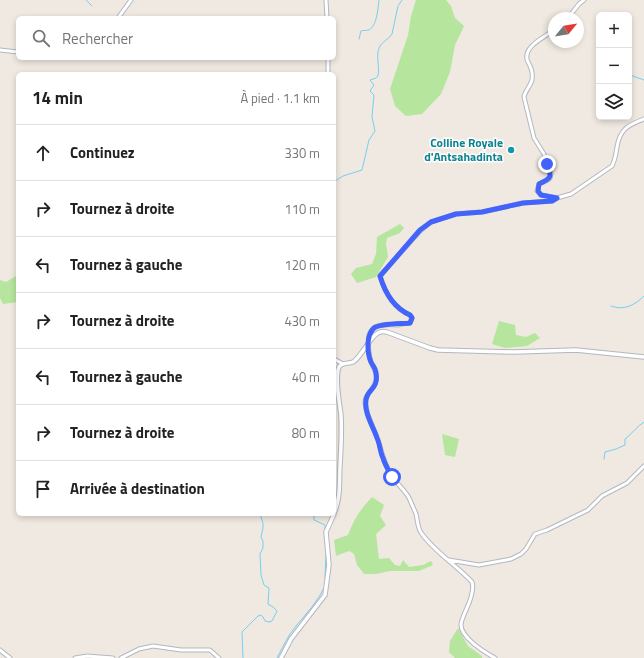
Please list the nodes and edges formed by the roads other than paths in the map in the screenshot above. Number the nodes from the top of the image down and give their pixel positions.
1 (131, 0) edge
2 (326, 0) edge
3 (584, 0) edge
4 (573, 12) edge
5 (119, 16) edge
6 (328, 16) edge
7 (548, 34) edge
8 (0, 50) edge
9 (16, 52) edge
10 (328, 60) edge
11 (328, 72) edge
12 (644, 119) edge
13 (557, 198) junction
14 (369, 342) junction
15 (644, 357) edge
16 (336, 360) edge
17 (342, 364) junction
18 (644, 466) edge
19 (336, 508) edge
20 (333, 516) edge
21 (449, 560) junction
22 (0, 650) edge
23 (10, 658) edge
24 (75, 658) edge
25 (113, 658) edge
26 (121, 658) edge
27 (219, 658) edge
28 (281, 658) edge
29 (495, 658) edge

1 - 5 street
2 - 6 street
3 - 4 street
7 - 13 street
8 - 9 street
10 - 11 street
12 - 13 street
13 - 14 street
14 - 15 street
14 - 17 street
14 - 21 street
16 - 17 street
17 - 19 street
18 - 21 street
20 - 28 street
21 - 29 street
22 - 23 street
24 - 25 street
26 - 27 street

